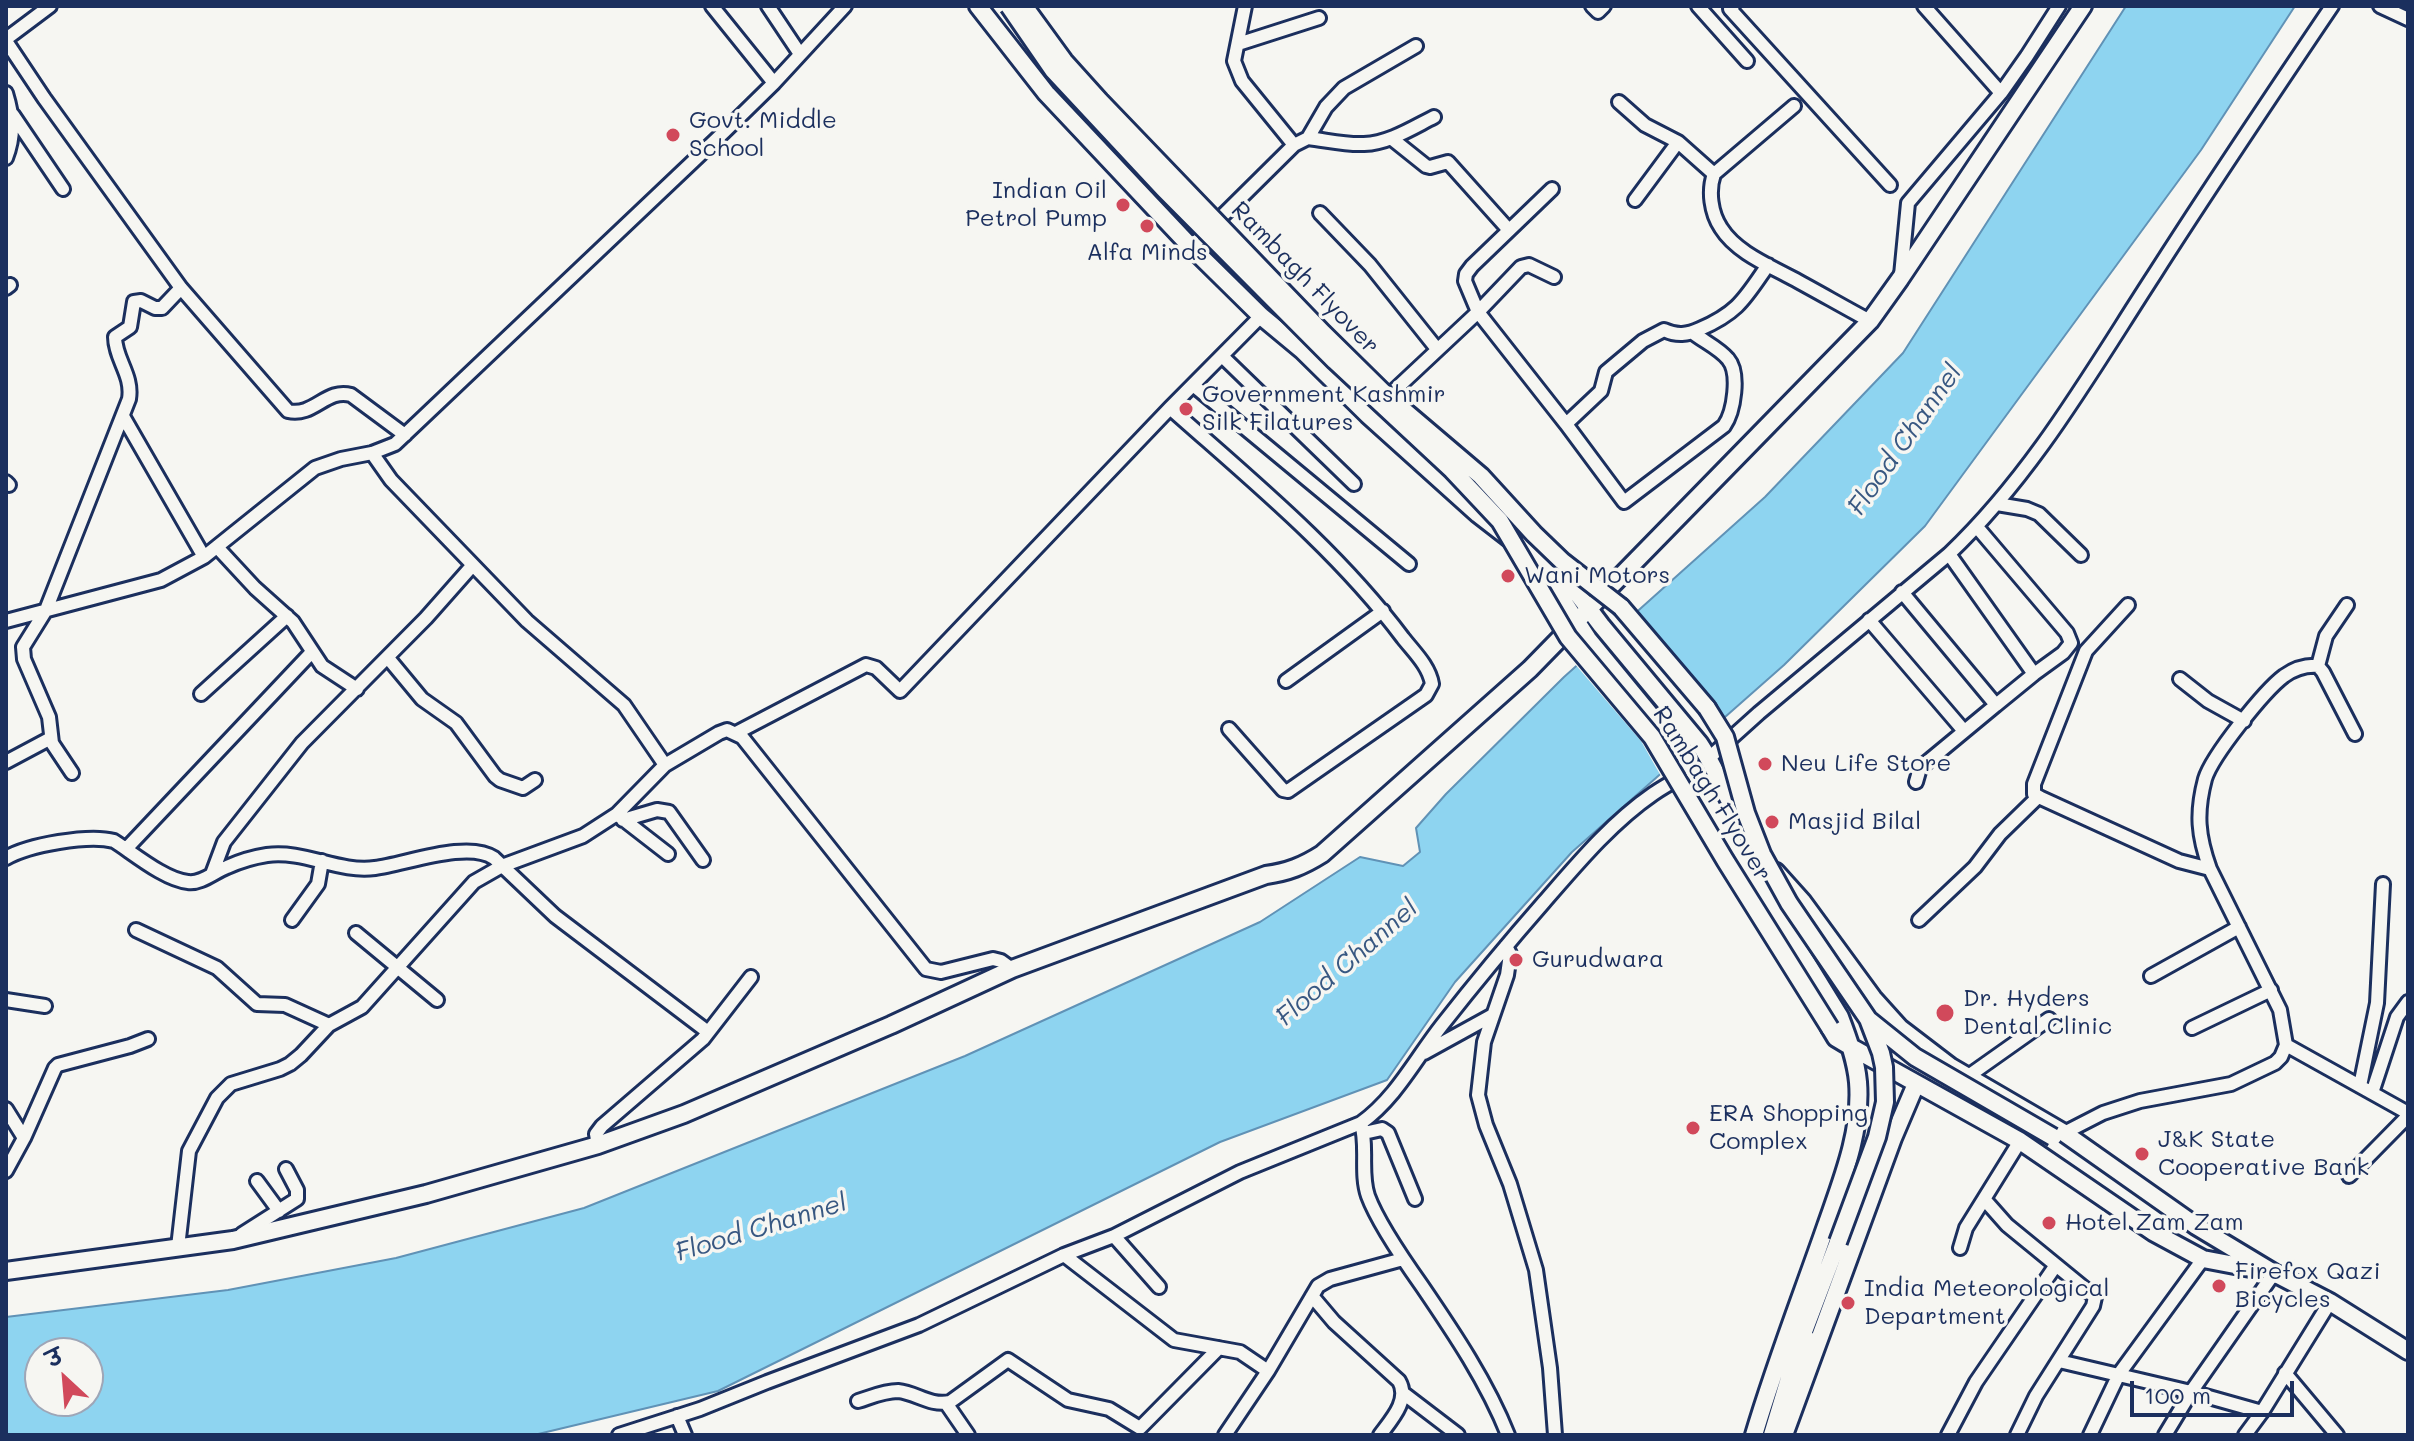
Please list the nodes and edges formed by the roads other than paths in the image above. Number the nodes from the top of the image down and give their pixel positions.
1 (50, 6) edge
2 (712, 6) edge
3 (768, 6) edge
4 (845, 6) edge
5 (978, 6) edge
6 (1009, 6) edge
7 (1021, 6) edge
8 (1245, 6) edge
9 (1592, 6) edge
10 (1604, 6) edge
11 (1698, 6) edge
12 (1733, 6) edge
13 (1924, 6) edge
14 (2059, 6) edge
15 (2083, 6) edge
16 (2332, 6) edge
17 (2380, 6) edge
18 (1319, 18) dead end
19 (2408, 19) edge
20 (6, 40) edge
21 (1238, 44) junction
22 (1416, 46) dead end
23 (800, 54) junction
24 (1747, 61) dead end
25 (774, 83) junction
26 (6, 93) edge
27 (2001, 93) junction
28 (1619, 102) dead end
29 (1794, 106) dead end
30 (13, 115) junction
31 (1434, 117) dead end
32 (1308, 138) junction
33 (1391, 138) junction
34 (1678, 142) junction
35 (1294, 145) junction
36 (6, 158) edge
37 (1714, 174) junction
38 (1890, 185) dead end
39 (63, 189) dead end
40 (1552, 189) dead end
41 (1635, 200) dead end
42 (1320, 213) dead end
43 (1210, 228) junction
44 (1508, 229) junction
45 (1191, 247) junction
46 (1768, 265) junction
47 (1554, 277) dead end
48 (1900, 279) junction
49 (181, 288) junction
50 (1478, 312) junction
51 (1261, 316) junction
52 (1870, 321) junction
53 (1692, 332) junction
54 (1437, 349) junction
55 (1222, 356) junction
56 (1193, 385) junction
57 (1384, 400) junction
58 (1170, 408) junction
59 (1368, 415) junction
60 (124, 418) junction
61 (1566, 424) junction
62 (405, 435) junction
63 (372, 453) junction
64 (1354, 484) dead end
65 (1997, 504) junction
66 (1977, 527) junction
67 (217, 547) junction
68 (1949, 554) junction
69 (2081, 555) dead end
70 (204, 557) junction
71 (1409, 564) dead end
72 (472, 566) junction
73 (1902, 592) junction
74 (2128, 605) dead end
75 (2347, 605) dead end
76 (1589, 608) junction
77 (46, 610) junction
78 (1383, 611) junction
79 (287, 616) junction
80 (1869, 620) junction
81 (6, 621) edge
82 (1576, 623) junction
83 (311, 653) junction
84 (388, 658) junction
85 (2318, 666) junction
86 (2034, 674) junction
87 (2180, 679) dead end
88 (1286, 681) dead end
89 (357, 689) junction
90 (201, 694) dead end
91 (1996, 705) junction
92 (2244, 721) junction
93 (1229, 729) dead end
94 (1964, 731) junction
95 (736, 733) junction
96 (2355, 734) dead end
97 (51, 738) junction
98 (1709, 758) junction
99 (6, 762) edge
100 (1689, 764) junction
101 (665, 765) junction
102 (72, 773) dead end
103 (535, 780) dead end
104 (1916, 782) dead end
105 (2038, 797) junction
106 (620, 817) junction
107 (126, 849) junction
108 (9, 853) edge
109 (668, 854) dead end
110 (703, 860) dead end
111 (322, 861) junction
112 (502, 866) junction
113 (2210, 869) junction
114 (212, 874) junction
115 (2383, 884) dead end
116 (292, 920) dead end
117 (1919, 920) dead end
118 (2239, 927) junction
119 (136, 930) dead end
120 (356, 933) dead end
121 (1506, 946) junction
122 (398, 968) junction
123 (1012, 969) junction
124 (2151, 976) dead end
125 (751, 977) dead end
126 (2271, 990) junction
127 (6, 1000) edge
128 (437, 1000) dead end
129 (2408, 1002) edge
130 (45, 1006) dead end
131 (1493, 1015) junction
132 (1868, 1019) junction
133 (2049, 1019) dead end
134 (329, 1025) junction
135 (2192, 1028) dead end
136 (708, 1032) junction
137 (148, 1039) dead end
138 (2286, 1045) junction
139 (1851, 1047) junction
140 (1421, 1054) junction
141 (1967, 1077) junction
142 (1913, 1083) junction
143 (2360, 1086) junction
144 (1986, 1088) junction
145 (2372, 1093) junction
146 (6, 1109) edge
147 (2408, 1115) edge
148 (1973, 1116) junction
149 (1362, 1128) junction
150 (2058, 1135) junction
151 (24, 1138) junction
152 (2020, 1141) junction
153 (598, 1145) junction
154 (286, 1169) dead end
155 (6, 1171) edge
156 (2349, 1176) dead end
157 (257, 1181) dead end
158 (1415, 1199) dead end
159 (1984, 1199) junction
160 (279, 1211) junction
161 (1114, 1236) junction
162 (233, 1240) junction
163 (178, 1247) junction
164 (1960, 1248) dead end
165 (1064, 1255) junction
166 (1403, 1259) junction
167 (2203, 1259) junction
168 (2056, 1265) junction
169 (6, 1271) edge
170 (2274, 1273) junction
171 (1159, 1287) dead end
172 (1312, 1296) junction
173 (2330, 1302) junction
174 (1219, 1348) junction
175 (2408, 1351) edge
176 (1795, 1360) junction
177 (2059, 1361) junction
178 (1268, 1371) junction
179 (2285, 1373) junction
180 (2119, 1374) junction
181 (2191, 1392) junction
182 (1403, 1393) junction
183 (858, 1401) dead end
184 (946, 1403) junction
185 (2262, 1412) junction
186 (677, 1416) junction
187 (1137, 1432) edge
188 (2248, 1434) edge
189 (619, 1435) edge
190 (685, 1435) edge
191 (968, 1435) edge
192 (1225, 1435) edge
193 (1380, 1435) edge
194 (1458, 1435) edge
195 (1508, 1435) edge
196 (1555, 1435) edge
197 (1754, 1435) edge
198 (1772, 1435) edge
199 (1784, 1435) edge
200 (1948, 1435) edge
201 (2017, 1435) edge
202 (2090, 1435) edge
203 (2165, 1435) edge
204 (2337, 1435) edge

1 - 20 street
2 - 25 street
3 - 23 street
4 - 23 street
5 - 45 main road
6 - 139 main road, Rambagh Flyover, bridge
7 - 43 main road
7 - 132 main road, Rambagh Flyover, bridge
8 - 21 street
9 - 10 street
11 - 24 street
12 - 38 street
13 - 27 street
14 - 27 street
15 - 48 main road
16 - 65 street
17 - 19 street
18 - 21 street
20 - 49 street
21 - 35 street
22 - 32 street
23 - 25 street
25 - 62 street
26 - 30 street
27 - 48 street
28 - 34 street
29 - 37 street
30 - 36 street
30 - 39 street
31 - 33 street
32 - 33 street
32 - 35 street
33 - 44 street
34 - 37 street
34 - 41 street
35 - 43 street
37 - 46 street
40 - 44 street
42 - 54 street
43 - 45 street
43 - 57 main road
44 - 50 street
45 - 51 main road
46 - 52 street
46 - 53 street
47 - 50 street
48 - 52 main road
49 - 60 street
49 - 62 street
50 - 54 street
50 - 61 street
51 - 55 street
51 - 59 main road
52 - 76 main road
53 - 61 street
53 - 61 street
54 - 57 street
55 - 56 street
55 - 64 street
56 - 58 street
56 - 71 street
57 - 59 street
57 - 76 main road
58 - 78 street
58 - 95 street
59 - 82 main road
60 - 70 street
60 - 77 street
62 - 63 street
63 - 67 street
63 - 72 street
65 - 66 street
65 - 69 street
66 - 68 street
66 - 86 street
67 - 70 street
67 - 79 street
68 - 73 street
68 - 86 street
70 - 77 street
72 - 84 street
72 - 101 street
73 - 80 street
73 - 91 street
74 - 105 street
75 - 85 street
76 - 82 main road
76 - 98 main road
77 - 81 street
77 - 97 street
78 - 88 street
78 - 93 street
79 - 83 street
79 - 90 street
80 - 94 street
80 - 98 street
82 - 100 main road
82 - 123 main road
83 - 89 street
83 - 107 street
84 - 89 street
84 - 103 street
85 - 92 street
85 - 96 street
86 - 91 street
87 - 92 street
89 - 114 street
91 - 94 street
92 - 113 street
94 - 104 street
95 - 101 street
95 - 123 street
97 - 99 street
97 - 102 street
98 - 141 main road
100 - 121 street
100 - 139 main road
101 - 106 street
105 - 113 street
105 - 117 street
106 - 109 street
106 - 110 street
106 - 112 street
107 - 108 street
107 - 114 street
111 - 112 street
111 - 114 street
111 - 116 street
112 - 122 street
112 - 136 street
113 - 118 street
115 - 143 street
118 - 124 street
118 - 126 street
119 - 134 street
120 - 122 street
121 - 131 street
121 - 140 street
122 - 128 street
122 - 134 street
123 - 153 main road
125 - 136 street
126 - 135 street
126 - 138 street
127 - 130 street
129 - 145 street
131 - 140 street
131 - 196 street
132 - 150 main road, bridge
132 - 176 main road, Rambagh Flyover, bridge
133 - 141 street
134 - 163 street
136 - 153 street
137 - 151 street
138 - 143 street
138 - 150 street
139 - 142 main road, Rambagh Flyover
139 - 197 main road
140 - 149 street
141 - 144 main road
142 - 148 main road, Rambagh Flyover
142 - 176 main road
142 - 199 main road
143 - 145 street
144 - 148 main road
144 - 150 main road
145 - 147 street
146 - 151 street
147 - 156 street
148 - 152 main road, Rambagh Flyover
149 - 158 street
149 - 161 street
149 - 166 street
150 - 170 main road
151 - 155 street
152 - 159 street
152 - 167 main road, Rambagh Flyover
153 - 162 main road
154 - 160 street
157 - 160 street
159 - 164 street
159 - 168 street
160 - 162 street
161 - 165 street
161 - 171 street
162 - 163 main road
163 - 169 main road
165 - 174 street
165 - 186 street
166 - 172 street
166 - 195 street
167 - 170 main road, Rambagh Flyover
167 - 180 street
168 - 177 street
168 - 200 street
170 - 173 main road
170 - 181 street
172 - 178 street
172 - 182 street
173 - 175 main road
173 - 179 street
174 - 178 street
174 - 187 street
176 - 198 main road, Rambagh Flyover
177 - 180 street
177 - 201 street
178 - 192 street
179 - 185 street
179 - 204 street
180 - 181 street
180 - 202 street
181 - 185 street
181 - 203 street
182 - 193 street
182 - 194 street
183 - 184 street
184 - 187 street
184 - 191 street
185 - 188 street
186 - 189 street
186 - 190 street

